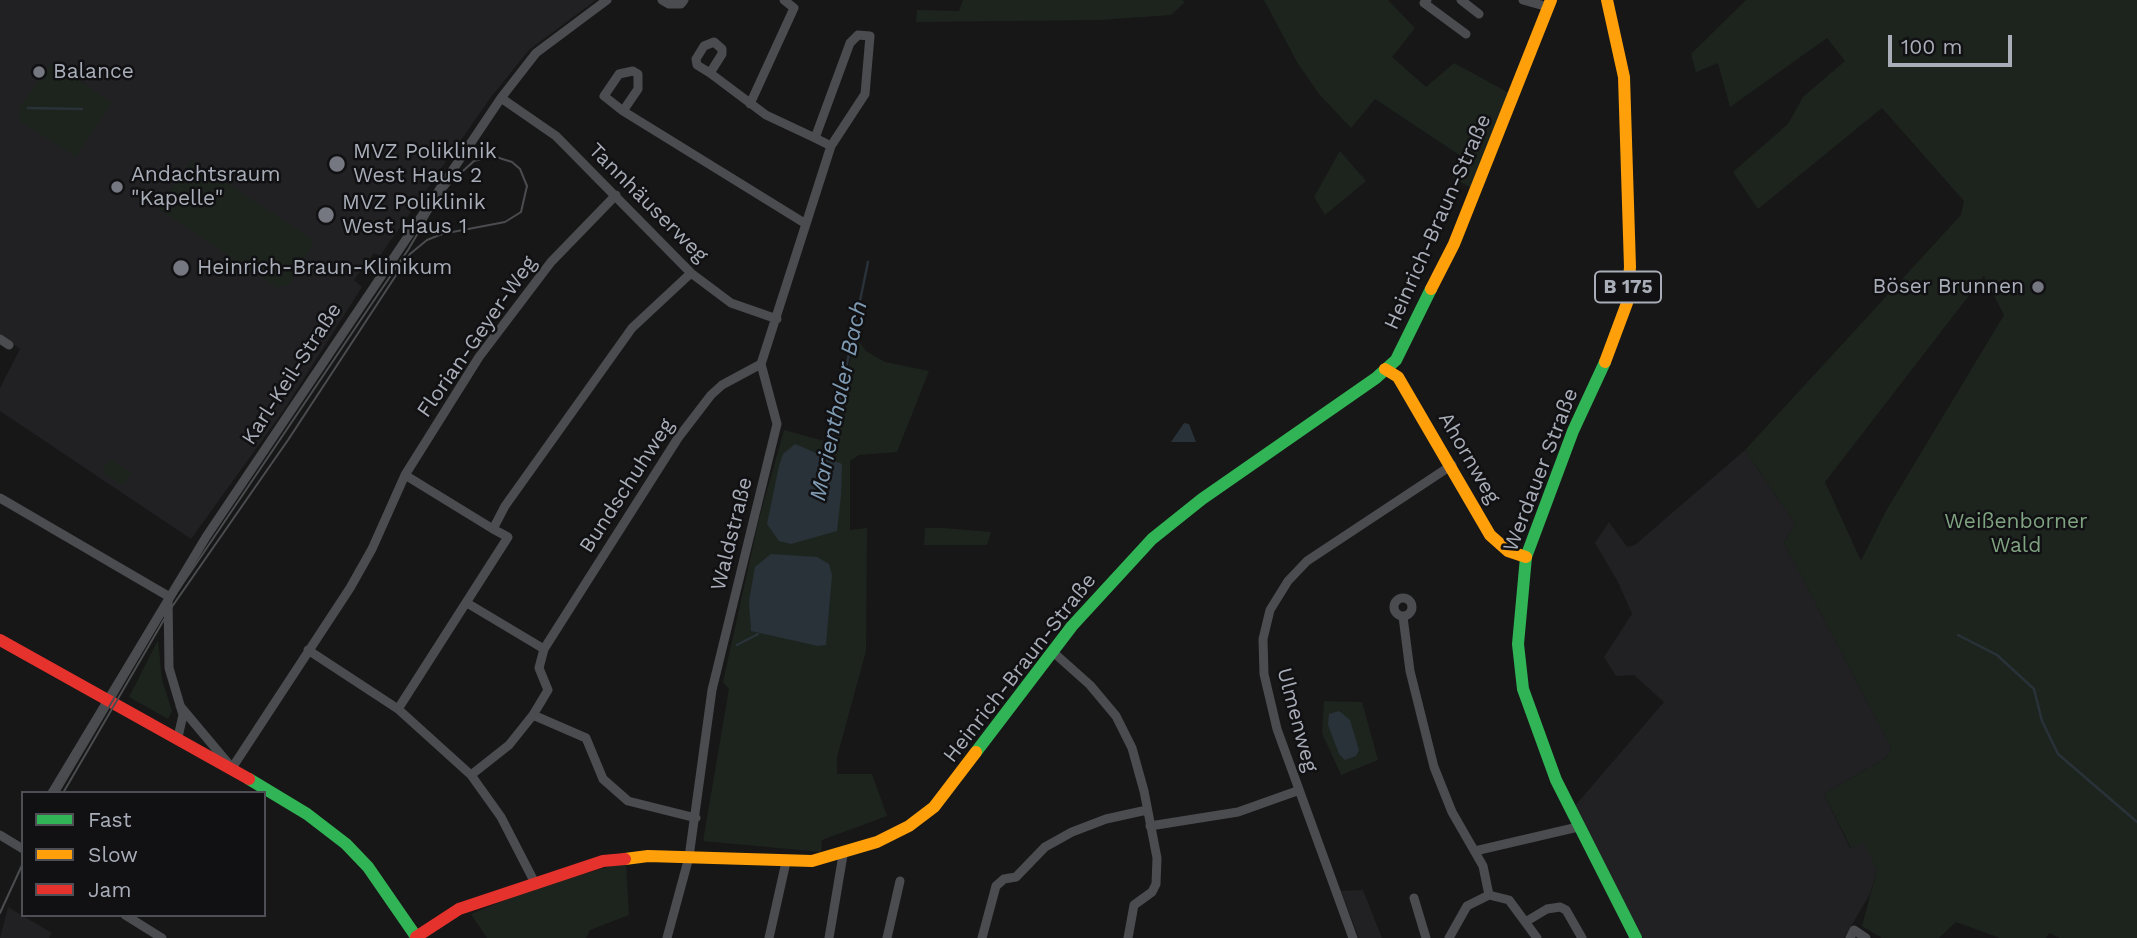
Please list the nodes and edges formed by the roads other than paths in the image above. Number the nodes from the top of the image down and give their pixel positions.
1 (607, 0) edge
2 (663, 0) edge
3 (684, 0) edge
4 (784, 0) edge
5 (1427, 0) edge
6 (1461, 0) edge
7 (1523, 0) edge
8 (1606, 0) edge
9 (795, 4) edge
10 (1550, 4) edge
11 (1479, 14) dead end
12 (1466, 34) dead end
13 (710, 73) dead end
14 (501, 98) junction
15 (750, 104) junction
16 (623, 111) junction
17 (815, 138) junction
18 (831, 146) junction
19 (616, 195) junction
20 (806, 223) junction
21 (691, 273) junction
22 (777, 319) junction
23 (761, 364) junction
24 (1385, 369) junction
25 (1452, 465) junction
26 (405, 475) junction
27 (0, 498) edge
28 (493, 528) junction
29 (1526, 557) junction
30 (168, 596) junction
31 (467, 603) junction
32 (1404, 617) dead end
33 (0, 640) edge
34 (544, 649) junction
35 (308, 650) junction
36 (1053, 652) junction
37 (108, 698) junction
38 (180, 706) junction
39 (398, 709) junction
40 (533, 715) junction
41 (178, 737) junction
42 (232, 768) junction
43 (471, 775) junction
44 (53, 791) edge
45 (1297, 791) junction
46 (1147, 810) junction
47 (696, 818) junction
48 (1150, 826) junction
49 (1578, 827) junction
50 (0, 835) edge
51 (21, 846) edge
52 (1475, 851) junction
53 (843, 855) junction
54 (689, 857) junction
55 (786, 862) junction
56 (900, 881) dead end
57 (535, 883) junction
58 (1489, 895) junction
59 (1414, 898) dead end
60 (128, 917) edge
61 (1527, 921) junction
62 (162, 938) edge
63 (416, 938) edge
64 (667, 938) edge
65 (769, 938) edge
66 (829, 938) edge
67 (887, 938) edge
68 (982, 938) edge
69 (1128, 938) edge
70 (1353, 938) edge
71 (1426, 938) edge
72 (1449, 938) edge
73 (1537, 938) edge
74 (1582, 938) edge
75 (1636, 938) edge
76 (1850, 938) edge
77 (1866, 938) edge

1 - 14 street, Karl-Keil-Straße
2 - 3 street
4 - 9 street
5 - 12 street
6 - 11 street
7 - 10 street
8 - 29 street, Werdauer Straße / B 175
9 - 15 street
10 - 24 street, Heinrich-Braun-Straße
13 - 15 street
14 - 19 street, Tannhäuserweg
14 - 30 street, Karl-Keil-Straße
15 - 17 street
16 - 16 street
16 - 20 street
17 - 18 street
17 - 18 street
18 - 20 street
19 - 21 street, Tannhäuserweg
19 - 26 street, Florian-Geyer-Weg
20 - 22 street
21 - 22 street, Tannhäuserweg
21 - 28 street
22 - 23 street
23 - 34 street, Bundschuhweg
23 - 47 street, Waldstraße
24 - 25 street, Ahornweg
24 - 36 street, Heinrich-Braun-Straße
25 - 29 street, Ahornweg
25 - 45 street, Ulmenweg
26 - 28 street
26 - 35 street, Florian-Geyer-Weg
27 - 30 street
28 - 31 street
29 - 49 street, Werdauer Straße / B 175
30 - 37 street, Karl-Keil-Straße
30 - 38 street
31 - 34 street
31 - 39 street
32 - 52 street
33 - 37 street
34 - 40 street
35 - 39 street
35 - 42 street, Florian-Geyer-Weg
36 - 46 street
36 - 53 street, Heinrich-Braun-Straße
37 - 41 street
37 - 44 street, Karl-Keil-Straße
38 - 41 street
38 - 42 street
39 - 43 street
40 - 43 street
40 - 47 street
41 - 42 street
42 - 63 street
43 - 57 street
45 - 48 street
45 - 70 street, Ulmenweg
46 - 48 street
46 - 68 street
47 - 54 street, Waldstraße
48 - 69 street
49 - 52 street
49 - 75 street, Werdauer Straße / B 175
50 - 51 street
52 - 58 street
53 - 55 street, Heinrich-Braun-Straße
53 - 66 street
54 - 55 street, Heinrich-Braun-Straße
54 - 57 street, Heinrich-Braun-Straße
54 - 64 street, Waldstraße
55 - 65 street
56 - 67 street
57 - 63 street, Heinrich-Braun-Straße
58 - 61 street
58 - 72 street
59 - 71 street
60 - 62 street
61 - 73 street
61 - 74 street
76 - 77 street

